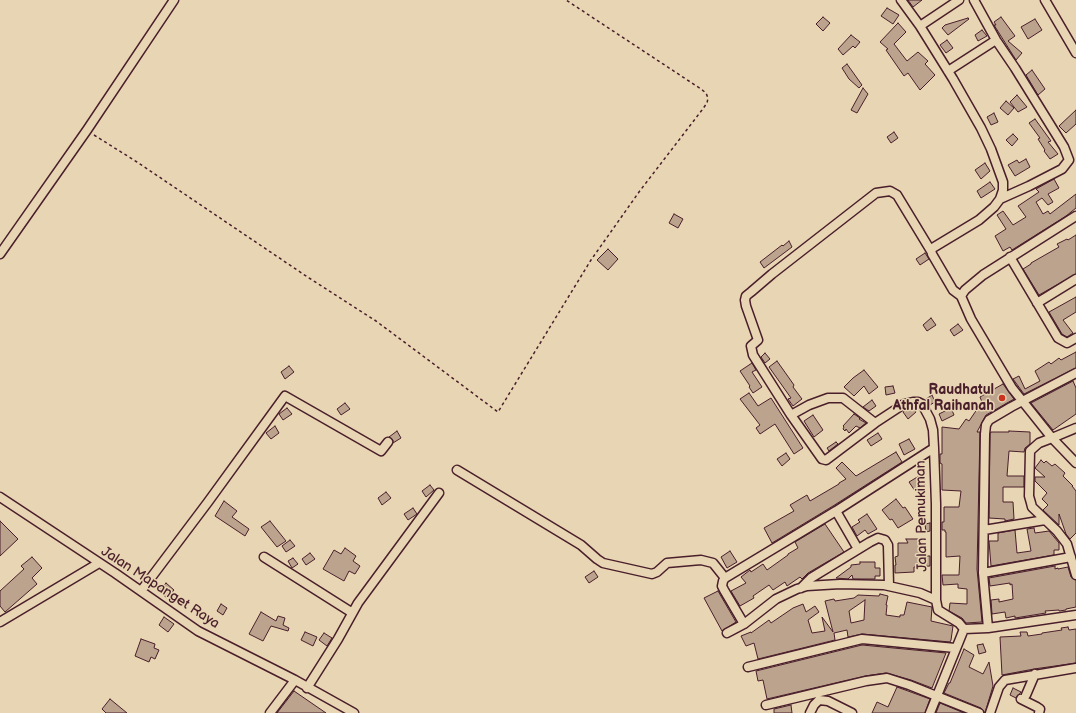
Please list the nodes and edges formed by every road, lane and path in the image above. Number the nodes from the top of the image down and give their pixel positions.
1 (174, 0) edge
2 (566, 0) edge
3 (901, 0) edge
4 (959, 0) edge
5 (974, 0) edge
6 (1045, 0) edge
7 (920, 26) junction
8 (996, 40) junction
9 (1076, 54) edge
10 (948, 71) junction
11 (87, 130) junction
12 (1000, 199) junction
13 (1076, 216) edge
14 (931, 251) junction
15 (0, 254) edge
16 (1010, 257) junction
17 (1076, 279) edge
18 (961, 296) junction
19 (1037, 303) junction
20 (1076, 338) edge
21 (1076, 373) edge
22 (1022, 402) junction
23 (791, 415) junction
24 (875, 423) junction
25 (1076, 428) edge
26 (1052, 438) junction
27 (388, 442) dead end
28 (934, 448) junction
29 (1076, 463) edge
30 (457, 470) dead end
31 (439, 493) dead end
32 (0, 497) edge
33 (836, 512) junction
34 (1045, 520) junction
35 (984, 530) junction
36 (858, 549) junction
37 (264, 557) dead end
38 (1071, 557) junction
39 (99, 563) junction
40 (983, 573) junction
41 (1076, 575) edge
42 (726, 578) junction
43 (888, 586) junction
44 (801, 588) junction
45 (141, 591) junction
46 (936, 600) junction
47 (351, 612) junction
48 (1076, 615) edge
49 (0, 622) edge
50 (744, 624) junction
51 (988, 628) junction
52 (964, 629) junction
53 (727, 633) dead end
54 (955, 648) junction
55 (748, 667) dead end
56 (1076, 668) edge
57 (1035, 674) junction
58 (295, 680) junction
59 (307, 688) junction
60 (937, 696) junction
61 (766, 705) dead end
62 (270, 713) edge
63 (354, 713) edge
64 (810, 713) edge
65 (852, 713) edge
66 (930, 713) edge
67 (979, 713) edge
68 (990, 713) edge
69 (1040, 713) edge

1 - 11 street
2 - 11 path
3 - 7 street
4 - 7 street
5 - 8 street
6 - 9 street
7 - 10 street
8 - 10 street
8 - 12 street
10 - 12 street
11 - 15 street
12 - 14 street
13 - 16 street
14 - 18 street
14 - 23 street
16 - 18 street
16 - 19 street
17 - 19 street
18 - 22 street
19 - 20 street
21 - 22 street
22 - 26 street
22 - 35 street
23 - 24 street
23 - 24 street
24 - 28 street
25 - 26 street
26 - 29 street
26 - 34 street
27 - 45 street
28 - 33 street, Jalan Pemukiman
28 - 46 street, Jalan Pemukiman
30 - 42 street
31 - 47 street
32 - 39 street, Jalan Mapanget Raya
33 - 36 street
33 - 42 street, Jalan Pemukiman
34 - 35 street
34 - 38 street
35 - 40 street
36 - 43 street, Jalan Pemukiman
36 - 44 street, Jalan Pemukiman
37 - 47 street
38 - 40 street
38 - 41 street
39 - 45 street, Jalan Mapanget Raya
39 - 49 street
40 - 51 street
42 - 50 street
43 - 44 street, Jalan Pemukiman
43 - 46 street, Jalan Pemukiman
44 - 50 street, Jalan Pemukiman
45 - 58 street, Jalan Mapanget Raya
46 - 52 street
47 - 59 street
48 - 51 street
50 - 53 street, Jalan Pemukiman
51 - 52 street
52 - 54 street
54 - 55 street
54 - 60 street
56 - 57 street
57 - 68 street
57 - 69 street
58 - 59 street, Jalan Mapanget Raya
58 - 62 street
59 - 63 street, Jalan Mapanget Raya
60 - 61 street
60 - 66 street
60 - 67 street
64 - 65 street

